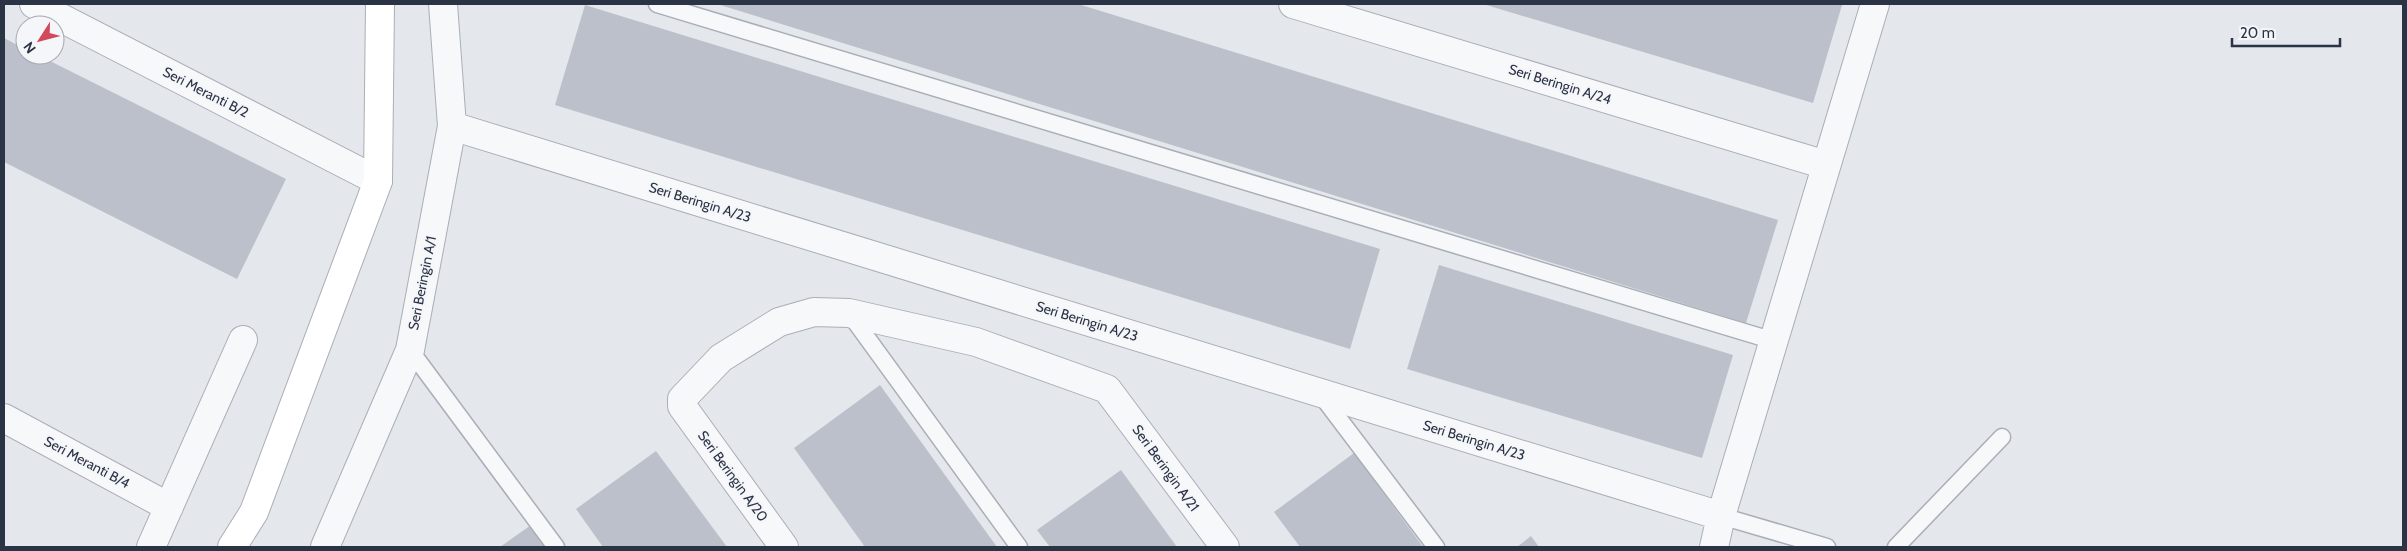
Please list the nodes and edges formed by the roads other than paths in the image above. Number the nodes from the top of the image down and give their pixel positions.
1 (34, 4) edge
2 (380, 4) edge
3 (443, 4) edge
4 (657, 4) edge
5 (1293, 4) edge
6 (1875, 4) edge
7 (452, 126) junction
8 (1826, 165) junction
9 (378, 181) junction
10 (849, 313) junction
11 (243, 340) dead end
12 (1774, 341) junction
13 (410, 350) junction
14 (1320, 393) junction
15 (4, 418) edge
16 (2002, 436) dead end
17 (169, 507) junction
18 (1721, 516) junction
19 (152, 547) edge
20 (232, 547) edge
21 (325, 547) edge
22 (556, 547) edge
23 (784, 547) edge
24 (1019, 547) edge
25 (1224, 547) edge
26 (1436, 547) edge
27 (1714, 547) edge
28 (1828, 547) edge
29 (1896, 547) edge

1 - 9 street, Seri Meranti B/2
2 - 9 street
3 - 7 street, Seri Beringin A/1
4 - 12 lane
5 - 8 street, Seri Beringin A/24
6 - 8 street
7 - 13 street, Seri Beringin A/1
7 - 14 street, Seri Beringin A/23
8 - 12 street
9 - 20 street
10 - 23 street, Seri Beringin A/20
10 - 24 lane
10 - 25 street, Seri Beringin A/21
11 - 17 street
12 - 18 street
13 - 21 street, Seri Beringin A/1
13 - 22 lane
14 - 18 street, Seri Beringin A/23
14 - 26 lane
15 - 17 street, Seri Meranti B/4
16 - 29 lane
17 - 19 street
18 - 27 street
18 - 28 lane

